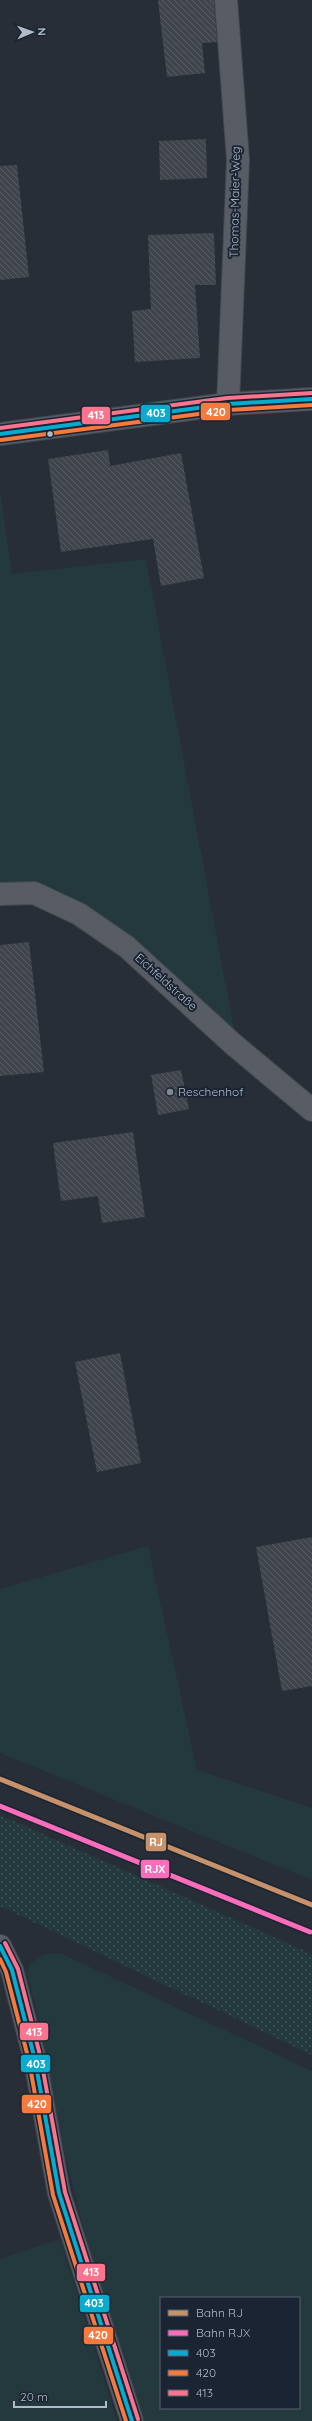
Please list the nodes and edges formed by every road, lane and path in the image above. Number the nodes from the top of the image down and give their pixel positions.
1 (226, 0) edge
2 (312, 399) edge
3 (228, 404) junction
4 (0, 434) edge
5 (0, 894) edge
6 (312, 1110) edge
7 (0, 1946) edge
8 (132, 2421) edge

1 - 3 street, Thomas-Maier-Weg
2 - 3 street
3 - 4 street
5 - 6 street, Eichfeldstraße
7 - 8 street

